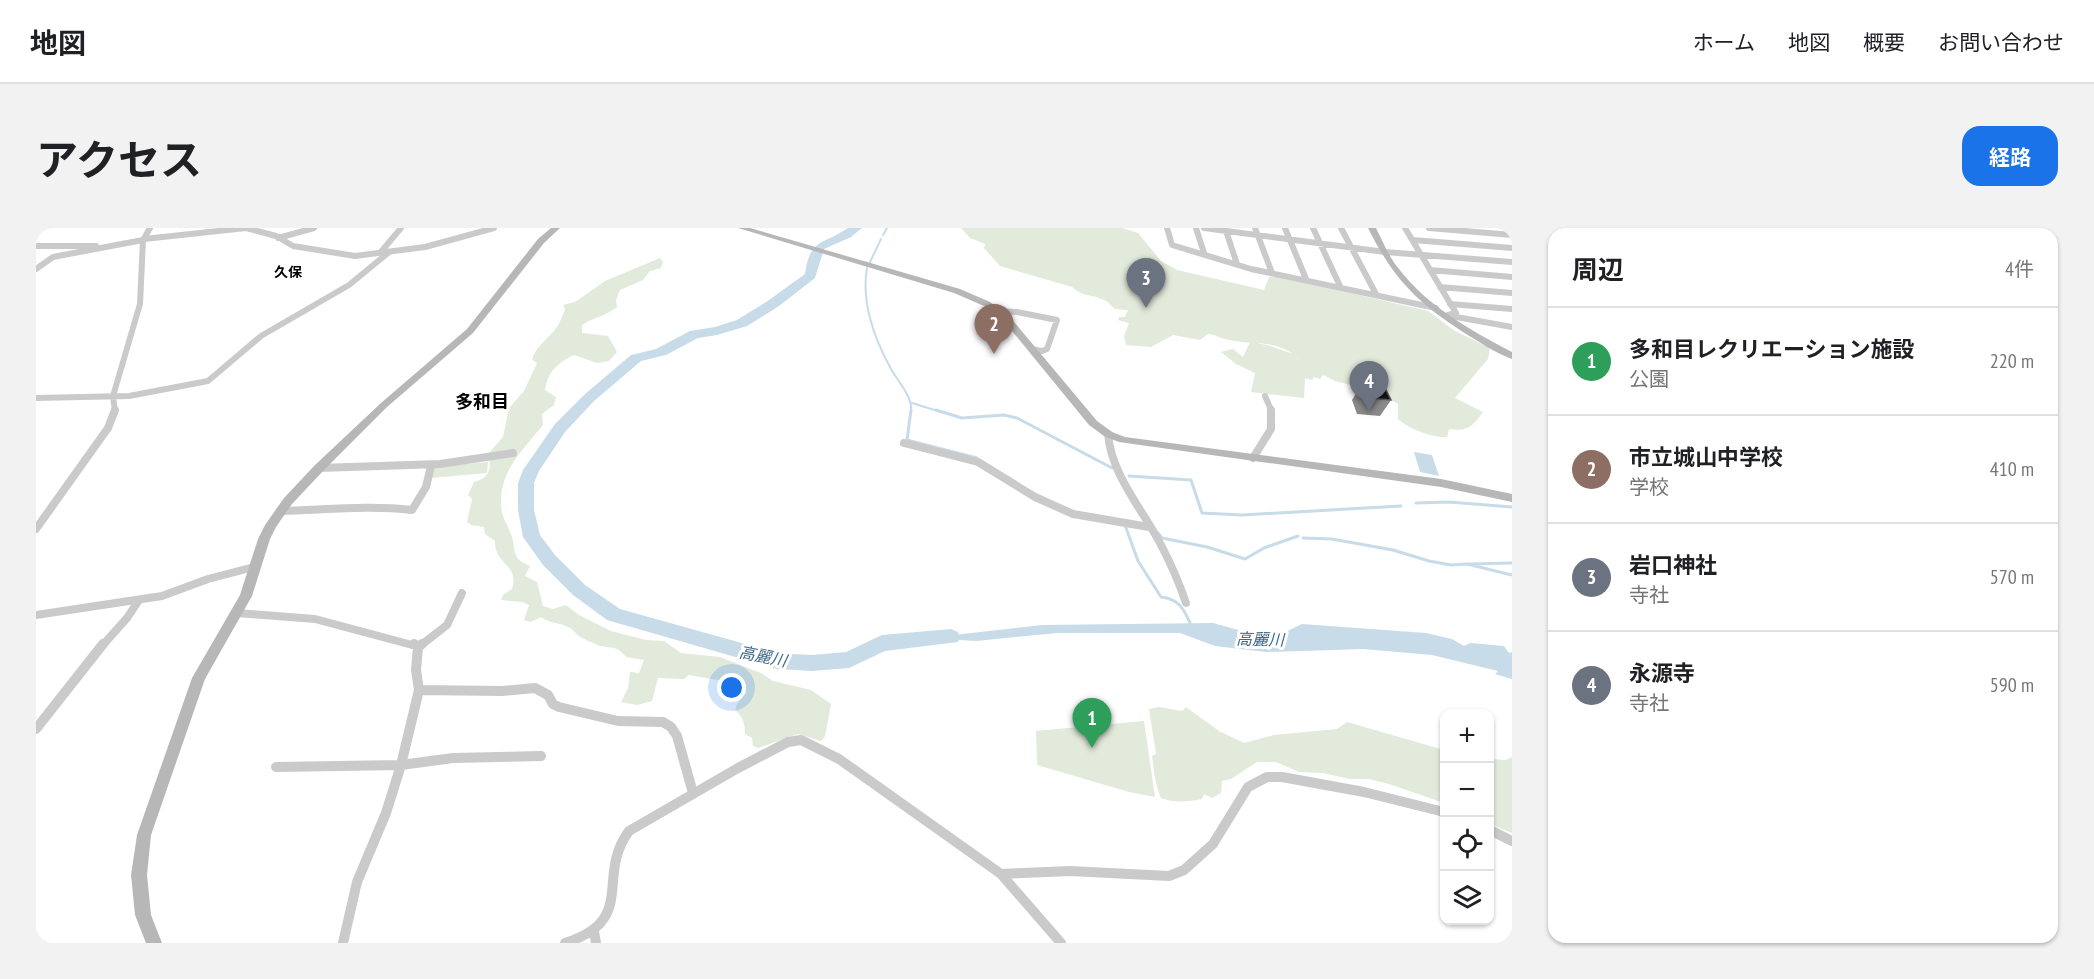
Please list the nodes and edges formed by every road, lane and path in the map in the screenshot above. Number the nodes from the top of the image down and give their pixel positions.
1 (150, 228) edge
2 (246, 228) edge
3 (314, 228) edge
4 (400, 228) edge
5 (494, 228) edge
6 (556, 228) edge
7 (742, 228) edge
8 (1167, 228) edge
9 (1196, 228) edge
10 (1204, 228) edge
11 (1255, 228) edge
12 (1285, 228) edge
13 (1313, 228) edge
14 (1341, 228) edge
15 (1372, 228) edge
16 (1405, 228) edge
17 (1429, 228) edge
18 (1226, 229) edge
19 (1257, 235) junction
20 (1512, 235) edge
21 (278, 238) junction
22 (144, 239) junction
23 (1290, 239) junction
24 (1413, 240) junction
25 (1320, 243) junction
26 (36, 246) edge
27 (1351, 247) junction
28 (109, 248) junction
29 (1512, 248) edge
30 (1385, 252) junction
31 (384, 253) junction
32 (1204, 253) junction
33 (1422, 255) junction
34 (355, 256) junction
35 (1512, 262) edge
36 (1237, 264) junction
37 (372, 267) junction
38 (36, 269) edge
39 (1430, 270) junction
40 (1272, 273) junction
41 (1512, 277) edge
42 (1306, 279) junction
43 (1340, 286) junction
44 (1440, 287) junction
45 (1512, 293) edge
46 (1376, 294) junction
47 (1450, 304) junction
48 (1436, 308) junction
49 (1512, 309) edge
50 (997, 311) junction
51 (1448, 315) junction
52 (1510, 326) edge
53 (1512, 333) edge
54 (1032, 349) junction
55 (1512, 356) edge
56 (113, 396) junction
57 (1265, 396) dead end
58 (36, 398) edge
59 (1108, 434) junction
60 (904, 443) dead end
61 (513, 453) dead end
62 (1253, 458) junction
63 (431, 466) junction
64 (319, 468) junction
65 (1512, 498) edge
66 (280, 511) junction
67 (1149, 527) junction
68 (36, 529) edge
69 (254, 567) junction
70 (462, 593) dead end
71 (139, 600) junction
72 (1186, 603) dead end
73 (237, 613) junction
74 (36, 615) edge
75 (418, 647) junction
76 (419, 690) junction
77 (36, 729) edge
78 (541, 756) dead end
79 (401, 765) junction
80 (276, 767) dead end
81 (693, 793) junction
82 (1440, 811) edge
83 (1494, 832) edge
84 (1512, 840) edge
85 (1001, 874) junction
86 (595, 937) edge
87 (154, 943) edge
88 (343, 943) edge
89 (565, 943) edge
90 (1061, 943) edge

1 - 22 street
2 - 21 street
2 - 22 street
3 - 21 street
4 - 31 street
5 - 31 street
6 - 64 street
7 - 50 street
8 - 32 street
9 - 32 street
10 - 18 street
11 - 19 street
12 - 23 street
13 - 25 street
14 - 27 street
15 - 30 street
16 - 24 street
17 - 20 street
18 - 19 street
18 - 36 street
19 - 23 street
19 - 40 street
21 - 34 street
22 - 28 street
22 - 56 street
23 - 25 street
23 - 42 street
24 - 29 street
24 - 33 street
25 - 27 street
25 - 43 street
26 - 28 street
27 - 30 street
27 - 46 street
28 - 38 street
30 - 33 street
30 - 48 street
31 - 34 street
31 - 37 street
32 - 36 street
33 - 35 street
33 - 39 street
34 - 37 street
36 - 40 street
37 - 56 street
39 - 41 street
39 - 44 street
40 - 42 street
42 - 43 street
43 - 46 street
44 - 45 street
44 - 47 street
46 - 48 street
47 - 49 street
47 - 51 street
48 - 51 street
50 - 54 street
50 - 54 street
51 - 52 street
51 - 55 street
52 - 53 street
54 - 59 street
56 - 58 street
56 - 68 street
57 - 62 street
59 - 62 street
59 - 67 street
60 - 67 street
61 - 63 street
62 - 65 street
63 - 64 street
63 - 66 street
64 - 66 street
66 - 69 street
67 - 72 street
69 - 71 street
69 - 73 street
70 - 75 street
71 - 74 street
71 - 77 street
73 - 75 street
73 - 87 street
75 - 76 street
76 - 79 street
76 - 81 street
78 - 79 street
79 - 80 street
79 - 88 street
81 - 85 street
81 - 86 street
82 - 85 street
83 - 84 street
85 - 90 street
86 - 89 street

